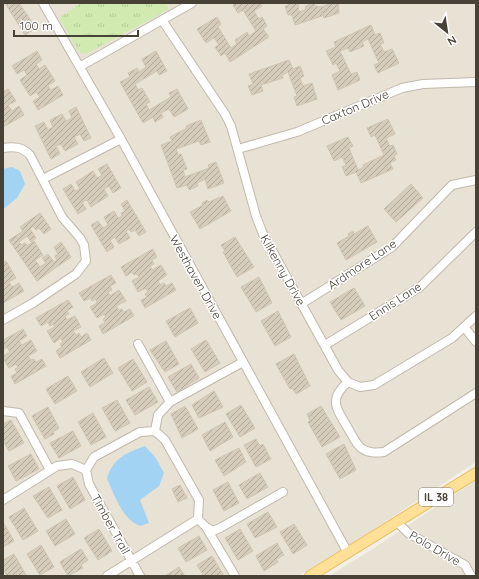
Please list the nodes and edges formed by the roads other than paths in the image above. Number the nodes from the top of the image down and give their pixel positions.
1 (43, 3) edge
2 (192, 3) edge
3 (162, 20) junction
4 (81, 66) junction
5 (476, 82) edge
6 (121, 139) junction
7 (3, 148) edge
8 (238, 149) junction
9 (43, 179) junction
10 (476, 180) edge
11 (476, 232) edge
12 (302, 304) junction
13 (476, 316) edge
14 (3, 320) edge
15 (465, 328) junction
16 (476, 342) edge
17 (138, 344) dead end
18 (325, 345) junction
19 (243, 362) junction
20 (348, 382) junction
21 (476, 393) edge
22 (170, 402) junction
23 (3, 411) edge
24 (155, 430) junction
25 (50, 470) junction
26 (86, 470) junction
27 (476, 473) edge
28 (283, 492) dead end
29 (3, 500) edge
30 (198, 519) junction
31 (397, 522) junction
32 (206, 527) junction
33 (348, 552) junction
34 (132, 562) junction
35 (107, 576) edge
36 (140, 576) edge
37 (235, 576) edge
38 (310, 576) edge
39 (471, 576) edge

1 - 4 street, Westhaven Drive
2 - 3 street
3 - 4 street
3 - 8 street, Kilkenny Drive
4 - 6 street, Westhaven Drive
5 - 8 street, Caxton Drive
6 - 9 street
6 - 19 street, Westhaven Drive
7 - 9 street
8 - 12 street, Kilkenny Drive
9 - 14 street
10 - 12 street, Ardmore Lane
11 - 18 street, Ennis Lane
12 - 18 street, Kilkenny Drive
13 - 15 street
15 - 16 street
15 - 20 street
17 - 22 street
18 - 20 street, Kilkenny Drive
19 - 22 street
19 - 33 street, Westhaven Drive
20 - 21 street
22 - 24 street
23 - 25 street
24 - 26 street
24 - 30 street
25 - 26 street
25 - 29 street
26 - 34 street, Timber Trail
27 - 31 main road, IL 38
28 - 32 street
30 - 32 street
30 - 34 street
31 - 33 main road, IL 38
31 - 39 street, Polo Drive
32 - 37 street
33 - 38 main road, IL 38
34 - 35 street
34 - 36 street, Timber Trail

